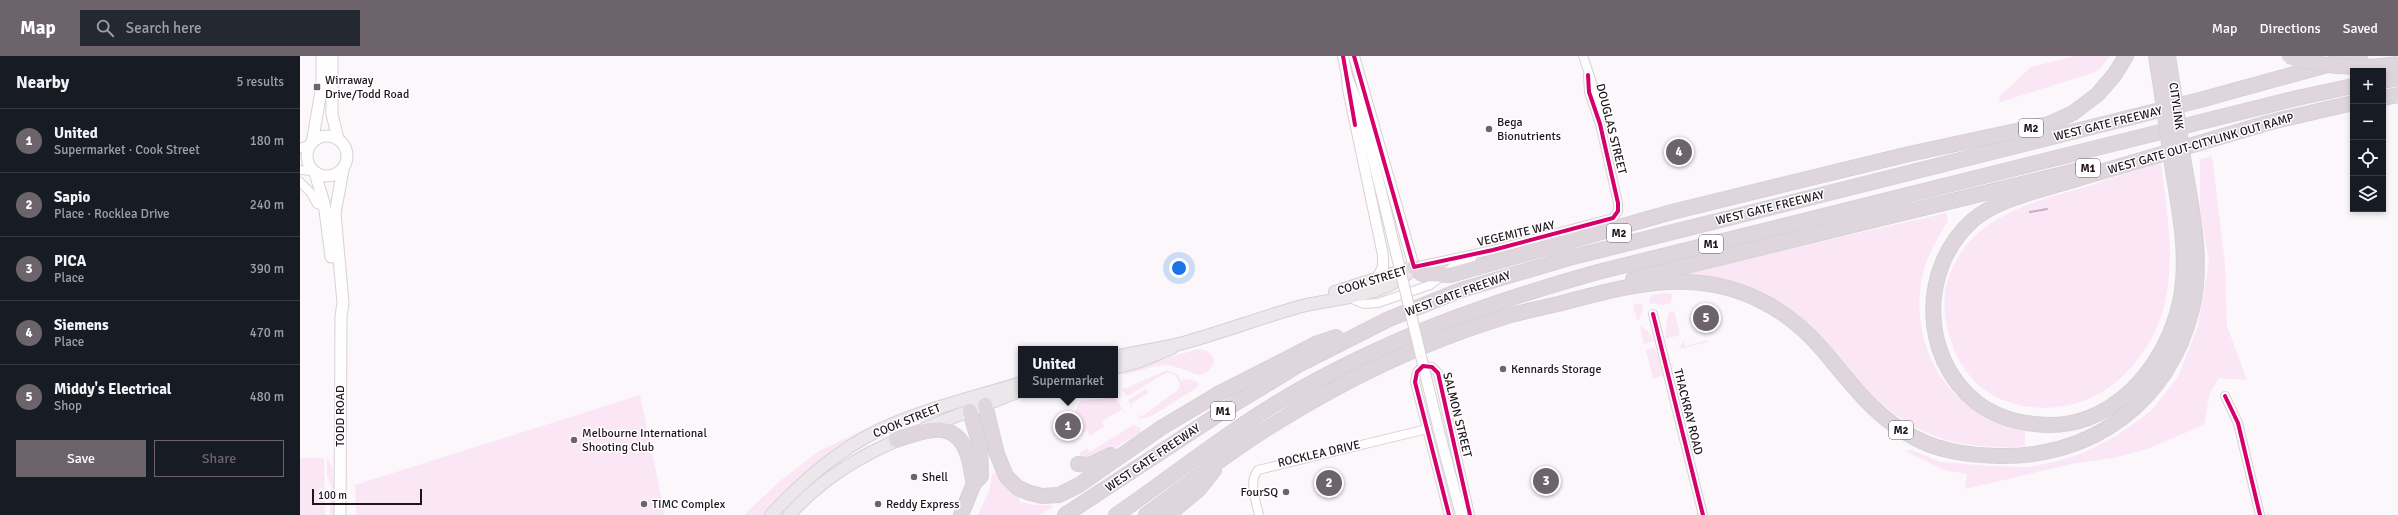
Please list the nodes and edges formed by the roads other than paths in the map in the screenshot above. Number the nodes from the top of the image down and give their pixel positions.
1 (322, 56) edge
2 (332, 56) edge
3 (1343, 56) edge
4 (1354, 56) edge
5 (1583, 56) edge
6 (2126, 56) edge
7 (2156, 56) edge
8 (2168, 56) edge
9 (2289, 56) edge
10 (2360, 56) edge
11 (2398, 64) edge
12 (1347, 76) junction
13 (1360, 77) junction
14 (2398, 78) edge
15 (2386, 80) edge
16 (2350, 87) edge
17 (2168, 91) junction
18 (2398, 95) edge
19 (2386, 97) edge
20 (2350, 104) edge
21 (1362, 115) junction
22 (338, 139) junction
23 (2215, 139) junction
24 (308, 145) edge
25 (300, 170) edge
26 (343, 170) junction
27 (314, 172) junction
28 (300, 182) edge
29 (1781, 186) junction
30 (324, 206) junction
31 (1618, 212) joint
32 (2186, 219) junction
33 (1406, 238) junction
34 (1382, 247) junction
35 (1493, 250) junction
36 (1414, 267) junction
37 (1443, 275) junction
38 (1376, 280) junction
39 (1461, 290) junction
40 (1406, 293) joint
41 (1346, 298) junction
42 (1303, 306) junction
43 (1653, 314) dead end
44 (341, 316) junction
45 (1504, 317) junction
46 (1389, 320) junction
47 (1139, 356) junction
48 (1118, 357) edge
49 (1118, 366) edge
50 (1018, 384) edge
51 (1018, 392) edge
52 (2225, 396) dead end
53 (983, 400) junction
54 (968, 405) junction
55 (1161, 428) junction
56 (1427, 429) junction
57 (896, 440) junction
58 (1221, 459) junction
59 (1078, 464) dead end
60 (974, 483) junction
61 (340, 515) edge
62 (771, 515) edge
63 (789, 515) edge
64 (961, 515) edge
65 (1065, 515) edge
66 (1116, 515) edge
67 (1146, 515) edge
68 (1168, 515) edge
69 (1259, 515) edge
70 (1449, 515) edge
71 (1461, 515) edge
72 (1470, 515) edge
73 (1703, 515) edge
74 (2260, 515) edge

1 - 24 main road
2 - 22 main road
3 - 12 street, SALMON STREET
4 - 13 street, SALMON STREET
5 - 31 street, DOUGLAS STREET
6 - 29 highway, M2
7 - 17 highway, CITYLINK / M2
8 - 17 highway, CITYLINK / M2
9 - 11 highway, bridge
10 - 39 highway, WEST GATE FREEWAY / M1
12 - 21 street, SALMON STREET
12 - 34 street, SALMON STREET
13 - 21 street, SALMON STREET
13 - 33 street, SALMON STREET
14 - 15 highway
16 - 66 highway, WEST GATE FREEWAY / M1
17 - 32 highway, CITYLINK / M2, bridge
18 - 19 highway
20 - 23 highway, WEST GATE OUT-CITYLINK OUT RAMP / M1
21 - 71 street, SALMON STREET, bridge
22 - 24 main road
22 - 26 main road
23 - 32 highway, WEST GATE OUT-CITYLINK OUT RAMP / M2
23 - 45 highway, M1
24 - 27 main road
25 - 27 street
26 - 27 main road
26 - 44 main road, TODD ROAD
27 - 30 main road, TODD ROAD
28 - 30 street
29 - 37 highway, M2
29 - 39 highway, M2
30 - 44 main road, TODD ROAD
31 - 35 street, VEGEMITE WAY
32 - 45 highway, M2
33 - 34 street
33 - 36 street, SALMON STREET
34 - 38 street, SALMON STREET
35 - 36 street, VEGEMITE WAY
35 - 37 street, VEGEMITE WAY
36 - 37 highway, M2
36 - 38 main road, COOK STREET
36 - 41 main road, COOK STREET
37 - 40 street, VEGEMITE WAY
38 - 42 main road, COOK STREET
39 - 46 highway, WEST GATE FREEWAY / M1
40 - 41 street, COOK STREET
41 - 42 main road, COOK STREET
42 - 47 main road, COOK STREET
43 - 73 street, THACKRAY ROAD
44 - 61 main road, TODD ROAD
45 - 58 highway, M1
46 - 55 highway
46 - 65 highway, WEST GATE FREEWAY / M1
47 - 48 main road, COOK STREET
47 - 49 main road, COOK STREET
50 - 53 main road, COOK STREET
51 - 53 main road, COOK STREET
52 - 74 street
53 - 54 main road, COOK STREET
53 - 55 highway
54 - 57 main road, COOK STREET
54 - 60 highway
54 - 62 main road, COOK STREET
55 - 59 highway
56 - 69 street, ROCKLEA DRIVE
56 - 70 street, SALMON STREET
56 - 72 street, SALMON STREET
57 - 60 highway
57 - 63 main road, COOK STREET
58 - 67 highway, M1
58 - 68 highway
60 - 64 highway

